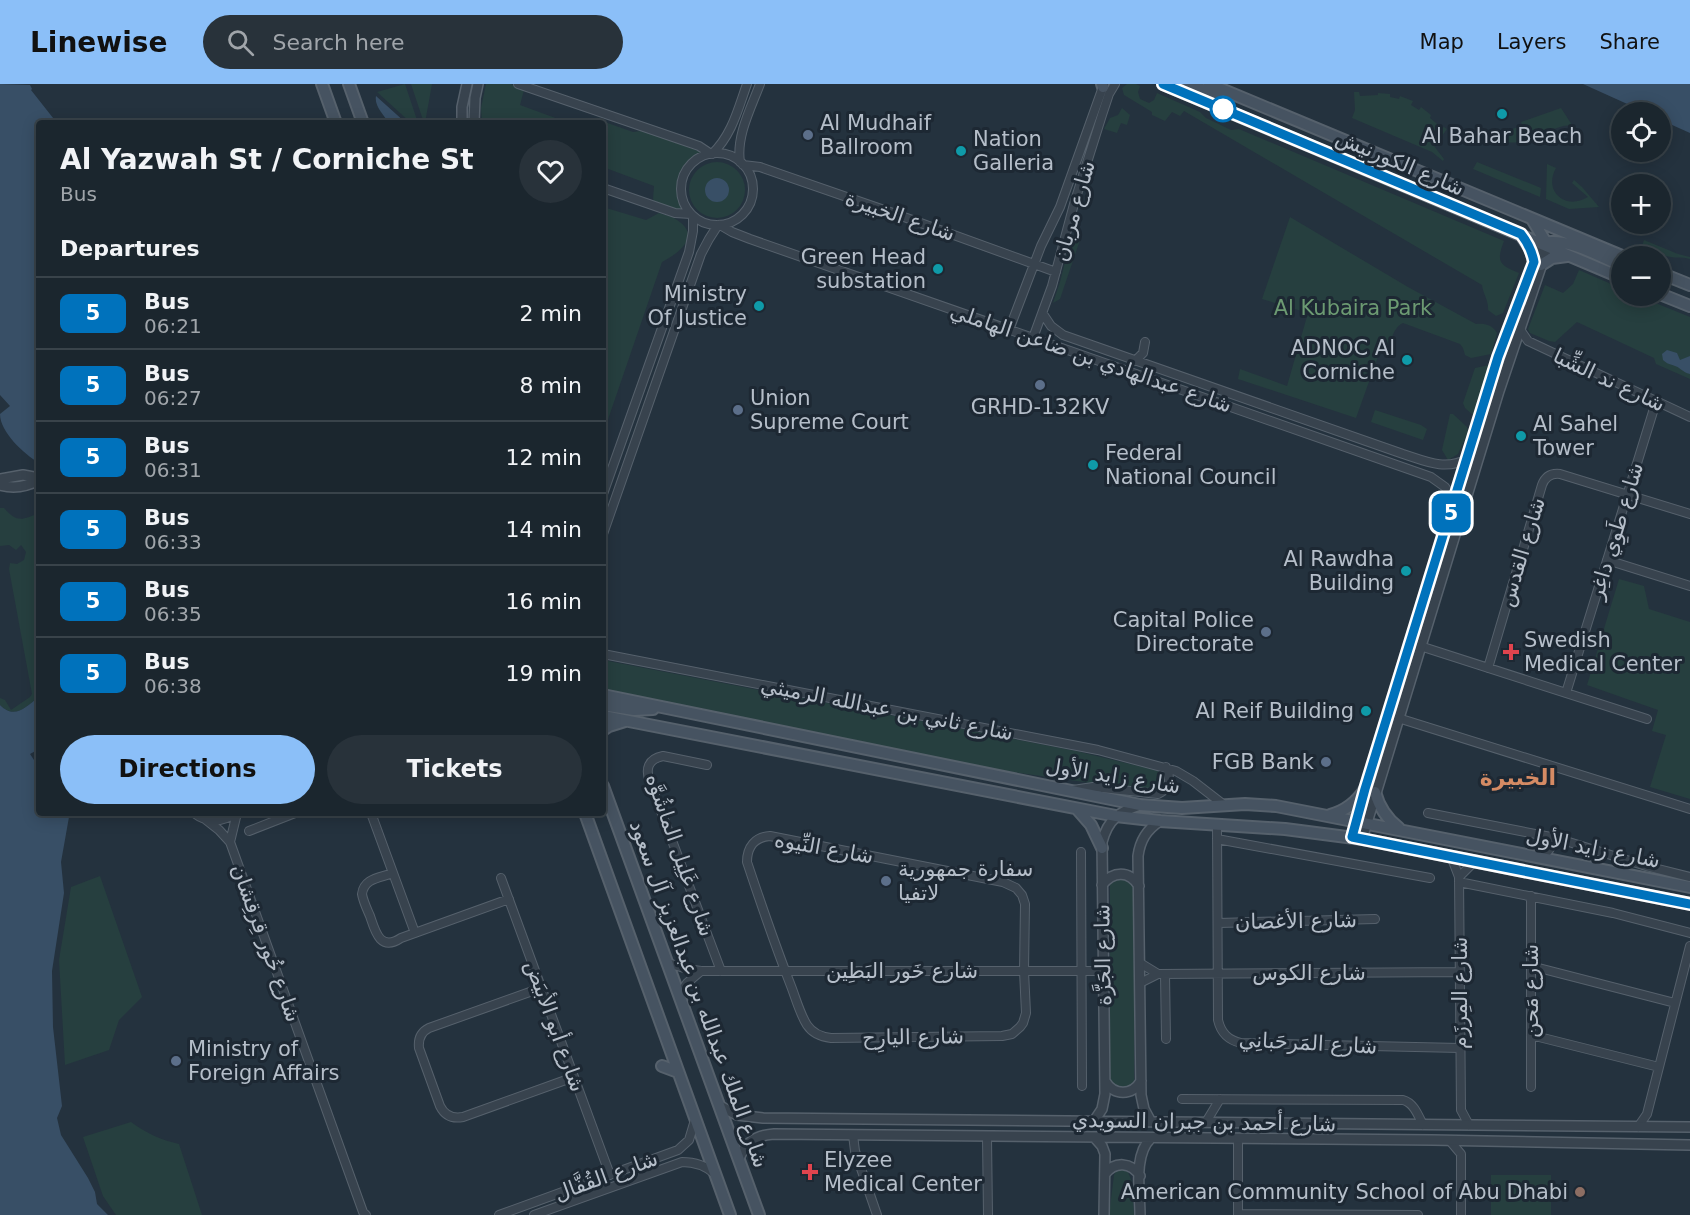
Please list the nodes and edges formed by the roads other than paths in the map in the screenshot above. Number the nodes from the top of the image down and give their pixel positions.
1 (322, 84) edge
2 (349, 84) edge
3 (467, 84) edge
4 (478, 84) edge
5 (518, 84) edge
6 (747, 84) edge
7 (760, 84) edge
8 (1115, 84) edge
9 (1163, 84) edge
10 (1190, 84) edge
11 (1209, 84) edge
12 (1103, 85) edge
13 (1231, 93) junction
14 (335, 120) edge
15 (362, 120) edge
16 (462, 120) edge
17 (474, 120) edge
18 (712, 154) junction
19 (742, 164) junction
20 (606, 189) edge
21 (692, 215) junction
22 (1530, 218) junction
23 (719, 225) junction
24 (1521, 234) junction
25 (1545, 244) junction
26 (1611, 251) edge
27 (1570, 256) junction
28 (1611, 261) edge
29 (1538, 263) junction
30 (1034, 264) junction
31 (1056, 272) junction
32 (1611, 273) edge
33 (1671, 277) edge
34 (1690, 285) edge
35 (1671, 298) edge
36 (1690, 306) edge
37 (1043, 314) junction
38 (1519, 328) junction
39 (1009, 330) junction
40 (1033, 338) junction
41 (1528, 341) junction
42 (1145, 342) dead end
43 (1513, 346) junction
44 (1136, 360) junction
45 (1656, 402) junction
46 (1690, 417) edge
47 (1403, 454) junction
48 (1468, 457) junction
49 (1479, 458) junction
50 (1399, 466) junction
51 (36, 479) edge
52 (0, 482) edge
53 (606, 486) edge
54 (1628, 495) junction
55 (1454, 500) junction
56 (1690, 514) edge
57 (606, 525) edge
58 (1607, 560) junction
59 (1690, 586) edge
60 (1420, 646) junction
61 (606, 654) edge
62 (1488, 668) junction
63 (1566, 693) junction
64 (606, 694) edge
65 (606, 705) edge
66 (662, 708) junction
67 (606, 716) edge
68 (1398, 718) junction
69 (1647, 719) dead end
70 (628, 720) junction
71 (606, 728) edge
72 (707, 765) dead end
73 (1166, 767) junction
74 (1072, 791) junction
75 (1370, 791) junction
76 (606, 799) edge
77 (1140, 805) junction
78 (1224, 805) junction
79 (1077, 809) junction
80 (1690, 809) edge
81 (1428, 813) dead end
82 (1323, 815) junction
83 (200, 816) edge
84 (232, 816) edge
85 (235, 816) edge
86 (288, 816) edge
87 (372, 816) edge
88 (586, 816) edge
89 (1116, 816) junction
90 (205, 819) junction
91 (1160, 821) junction
92 (1361, 822) junction
93 (1217, 824) junction
94 (249, 831) dead end
95 (1405, 831) junction
96 (1357, 838) junction
97 (1556, 838) junction
98 (1217, 839) junction
99 (230, 842) junction
100 (1102, 848) junction
101 (1081, 852) dead end
102 (1451, 856) junction
103 (1543, 857) junction
104 (1475, 861) junction
105 (393, 873) junction
106 (1690, 877) edge
107 (501, 878) dead end
108 (1430, 878) dead end
109 (1459, 879) junction
110 (1102, 885) junction
111 (1138, 886) junction
112 (1690, 886) edge
113 (1532, 896) junction
114 (508, 899) junction
115 (1689, 904) edge
116 (1375, 920) dead end
117 (1218, 923) junction
118 (415, 933) junction
119 (1690, 933) edge
120 (1690, 946) edge
121 (668, 963) junction
122 (1140, 963) junction
123 (1531, 966) junction
124 (1082, 970) junction
125 (1103, 970) junction
126 (701, 971) junction
127 (721, 971) junction
128 (785, 971) junction
129 (1024, 971) junction
130 (1460, 972) junction
131 (1162, 974) junction
132 (1218, 974) junction
133 (1686, 975) edge
134 (1140, 983) junction
135 (541, 988) junction
136 (679, 995) junction
137 (1675, 1004) junction
138 (1531, 1035) junction
139 (1166, 1039) dead end
140 (1460, 1048) junction
141 (662, 1066) dead end
142 (1659, 1067) junction
143 (678, 1072) junction
144 (574, 1077) junction
145 (1141, 1080) junction
146 (1105, 1082) junction
147 (1082, 1086) dead end
148 (1531, 1087) dead end
149 (1182, 1099) dead end
150 (1220, 1099) junction
151 (720, 1106) junction
152 (1461, 1110) junction
153 (1647, 1114) junction
154 (695, 1119) junction
155 (1094, 1121) junction
156 (1151, 1122) junction
157 (1206, 1122) junction
158 (1264, 1123) junction
159 (1303, 1123) junction
160 (1423, 1125) junction
161 (1450, 1125) junction
162 (1469, 1125) junction
163 (1482, 1125) junction
164 (1638, 1127) junction
165 (1654, 1127) junction
166 (1690, 1128) edge
167 (853, 1135) junction
168 (987, 1137) junction
169 (1095, 1138) junction
170 (1151, 1138) junction
171 (1238, 1139) junction
172 (1262, 1139) junction
173 (1302, 1140) junction
174 (1450, 1141) junction
175 (1477, 1141) junction
176 (1690, 1145) edge
177 (671, 1152) junction
178 (1461, 1154) junction
179 (739, 1159) junction
180 (673, 1165) junction
181 (715, 1174) junction
182 (1105, 1174) junction
183 (610, 1175) junction
184 (1140, 1176) junction
185 (364, 1214) edge
186 (499, 1215) edge
187 (534, 1215) edge
188 (730, 1215) edge
189 (759, 1215) edge
190 (877, 1215) edge
191 (988, 1215) edge
192 (1104, 1215) edge
193 (1140, 1215) edge
194 (1238, 1215) edge
195 (1418, 1215) edge
196 (1461, 1215) edge

1 - 14 main road
2 - 15 main road
3 - 16 street
4 - 17 street
5 - 18 street
6 - 18 street
7 - 19 street
8 - 31 street, شارع مربان
9 - 24 main road, شارع الكورنيش
10 - 13 main road
11 - 13 main road, شارع الكورنيش
12 - 30 street, شارع مربان
13 - 22 main road, شارع الكورنيش
18 - 19 street
18 - 21 street
19 - 23 street
19 - 30 street, شارع الخبيرة
20 - 21 street
21 - 23 street
21 - 53 street
22 - 24 main road
22 - 25 main road
22 - 26 main road, شارع الكورنيش
23 - 39 street, شارع عبدالهادي بن ضاعن الهاملي
23 - 57 street
24 - 25 main road, شارع الكورنيش
24 - 29 main road
25 - 27 main road, شارع الكورنيش
25 - 28 main road
25 - 29 street
27 - 29 main road
27 - 32 main road, شارع الكورنيش
29 - 38 street
29 - 48 street
30 - 31 street, شارع الخبيرة
30 - 39 street, شارع مربان
31 - 37 street, شارع مربان
33 - 34 main road
35 - 36 main road
37 - 40 street, شارع مربان
37 - 44 street, شارع عبدالهادي بن ضاعن الهاملي
38 - 41 street, شارع ند الشِّبا
38 - 43 street
39 - 40 street, شارع عبدالهادي بن ضاعن الهاملي
40 - 50 street, شارع عبدالهادي بن ضاعن الهاملي
41 - 43 street, شارع ند الشِّبا
41 - 45 street, شارع ند الشِّبا
42 - 44 street
43 - 49 street
44 - 47 street, شارع عبدالهادي بن ضاعن الهاملي
45 - 46 street, شارع ند الشِّبا
45 - 54 street, شارع طَوِي داغِر
47 - 48 street, شارع عبدالهادي بن ضاعن الهاملي
47 - 50 street
48 - 49 street
48 - 55 street
49 - 60 street
50 - 55 street, شارع عبدالهادي بن ضاعن الهاملي
51 - 52 street
54 - 56 street, شارع القدس
54 - 58 street, شارع طَوِي داغِر
54 - 62 street, شارع القدس
55 - 75 street
58 - 59 street
58 - 63 street, شارع طَوِي داغِر
60 - 62 street
60 - 68 street
61 - 73 street, شارع ثاني بن عبدالله الرميثي
62 - 63 street
63 - 69 street
64 - 66 main road, شارع زايد الأول
65 - 66 main road
66 - 74 main road, شارع زايد الأول
67 - 70 main road, شارع زايد الأول
68 - 75 street
68 - 80 street
70 - 71 main road
70 - 79 main road, شارع زايد الأول
72 - 127 street, شارع غَلِيل الماشُوَّه
73 - 74 street
73 - 78 street, شارع ثاني بن عبدالله الرميثي
74 - 77 main road, شارع زايد الأول
75 - 82 main road
75 - 92 street
75 - 95 main road
76 - 121 main road, شارع الملك عبدالله بن عبدالعزيز آل سعود
77 - 78 main road, شارع زايد الأول
77 - 89 street
78 - 82 main road, شارع زايد الأول
79 - 89 main road, شارع زايد الأول
79 - 100 main road
81 - 97 street
82 - 92 main road, شارع زايد الأول
83 - 90 street, شارع خُور قِرقِشان
84 - 90 street
85 - 99 street, شارع خُور قِرقِشان
86 - 94 street
87 - 105 street
88 - 143 main road
89 - 91 main road, شارع زايد الأول
89 - 100 street, شارع الجَزَّة
90 - 99 street, شارع خُور قِرقِشان
91 - 93 main road, شارع زايد الأول
91 - 111 street, شارع الجَزَّة
92 - 95 main road, شارع زايد الأول
92 - 96 street
93 - 96 main road, شارع زايد الأول
93 - 98 street, شارع المَرحَبانِي
95 - 103 main road, شارع زايد الأول
96 - 102 main road, شارع زايد الأول
97 - 103 street
97 - 106 street
98 - 108 street
98 - 117 street, شارع المَرحَبانِي
99 - 185 street, شارع خُور قِرقِشان
100 - 110 street, شارع الجَزَّة
101 - 124 street
102 - 104 main road, شارع زايد الأول
102 - 109 street, شارع المِرزَم
103 - 112 main road, شارع زايد الأول
104 - 109 street
104 - 115 main road, شارع زايد الأول
105 - 118 street
105 - 118 street
107 - 114 street, شارع أبو الأبيَض
109 - 113 street
109 - 130 street, شارع المِرزَم
110 - 111 street
110 - 125 street, شارع الجَزَّة
111 - 122 street, شارع الجَزَّة
113 - 119 street
113 - 123 street, شارع مَحن
114 - 118 street
114 - 135 street, شارع أبو الأبيَض
116 - 117 street, شارع الأغصان
117 - 132 street, شارع المَرحَبانِي
120 - 133 street
121 - 126 street, شارع خَور البَطِين
121 - 136 main road, شارع الملك عبدالله بن عبدالعزيز آل سعود
122 - 131 street
122 - 134 street, شارع الجَزَّة
123 - 137 street
123 - 138 street, شارع مَحن
124 - 125 street, شارع خَور البَطِين
124 - 129 street, شارع خَور البَطِين
124 - 147 street
125 - 146 street, شارع الجَزَّة
126 - 127 street, شارع خَور البَطِين
126 - 136 street
127 - 128 street, شارع خَور البَطِين
128 - 129 street, شارع خَور البَطِين
128 - 129 street, شارع اليارِح
128 - 129 street, شارع النِّيوه
130 - 132 street, شارع الكوس
130 - 140 street, شارع المِرزَم
131 - 132 street, شارع الكوس
131 - 134 street, شارع الكوس
131 - 139 street
132 - 140 street, شارع المَرحَبانِي
133 - 137 street
134 - 145 street, شارع الجَزَّة
135 - 144 street, شارع أبو الأبيَض
135 - 144 street
136 - 151 main road, شارع الملك عبدالله بن عبدالعزيز آل سعود
137 - 142 street
138 - 142 street
138 - 148 street, شارع مَحن
140 - 152 street, شارع المِرزَم
141 - 143 main road
142 - 153 street
143 - 154 main road
144 - 183 street, شارع أبو الأبيَض
145 - 146 street
145 - 156 street, شارع الجَزَّة
146 - 155 street, شارع الجَزَّة
149 - 150 street
150 - 157 street
150 - 160 street
151 - 155 street, شارع أحمد بن جبران السويدي
151 - 179 main road, شارع الملك عبدالله بن عبدالعزيز آل سعود
152 - 161 street
152 - 162 street, شارع المِرزَم
153 - 164 street
153 - 165 street
154 - 177 street, شارع القُفَّال
154 - 181 main road
155 - 156 street, شارع أحمد بن جبران السويدي
156 - 157 street, شارع أحمد بن جبران السويدي
157 - 158 street, شارع أحمد بن جبران السويدي
158 - 159 street, شارع أحمد بن جبران السويدي
158 - 172 street
159 - 160 street, شارع أحمد بن جبران السويدي
159 - 173 street
160 - 161 street, شارع أحمد بن جبران السويدي
161 - 162 street, شارع أحمد بن جبران السويدي
162 - 163 street, شارع أحمد بن جبران السويدي
163 - 164 street, شارع أحمد بن جبران السويدي
163 - 175 street
164 - 165 street, شارع أحمد بن جبران السويدي
165 - 166 street, شارع أحمد بن جبران السويدي
167 - 168 street, شارع أحمد بن جبران السويدي
167 - 179 street, شارع أحمد بن جبران السويدي
167 - 190 street
168 - 169 street, شارع أحمد بن جبران السويدي
168 - 191 street
169 - 170 street, شارع أحمد بن جبران السويدي
169 - 182 street
170 - 171 street, شارع أحمد بن جبران السويدي
170 - 184 street
171 - 172 street, شارع أحمد بن جبران السويدي
171 - 194 street
172 - 173 street, شارع أحمد بن جبران السويدي
173 - 174 street, شارع أحمد بن جبران السويدي
174 - 175 street, شارع أحمد بن جبران السويدي
174 - 178 street
175 - 176 street, شارع أحمد بن جبران السويدي
175 - 178 street
177 - 180 street
177 - 183 street, شارع القُفَّال
178 - 196 street
179 - 189 main road, شارع الملك عبدالله بن عبدالعزيز آل سعود
180 - 181 street, شارع القُفَّال
180 - 187 street, شارع القُفَّال
181 - 188 main road
182 - 184 street
182 - 192 street
183 - 186 street, شارع القُفَّال
184 - 193 street
194 - 195 street

